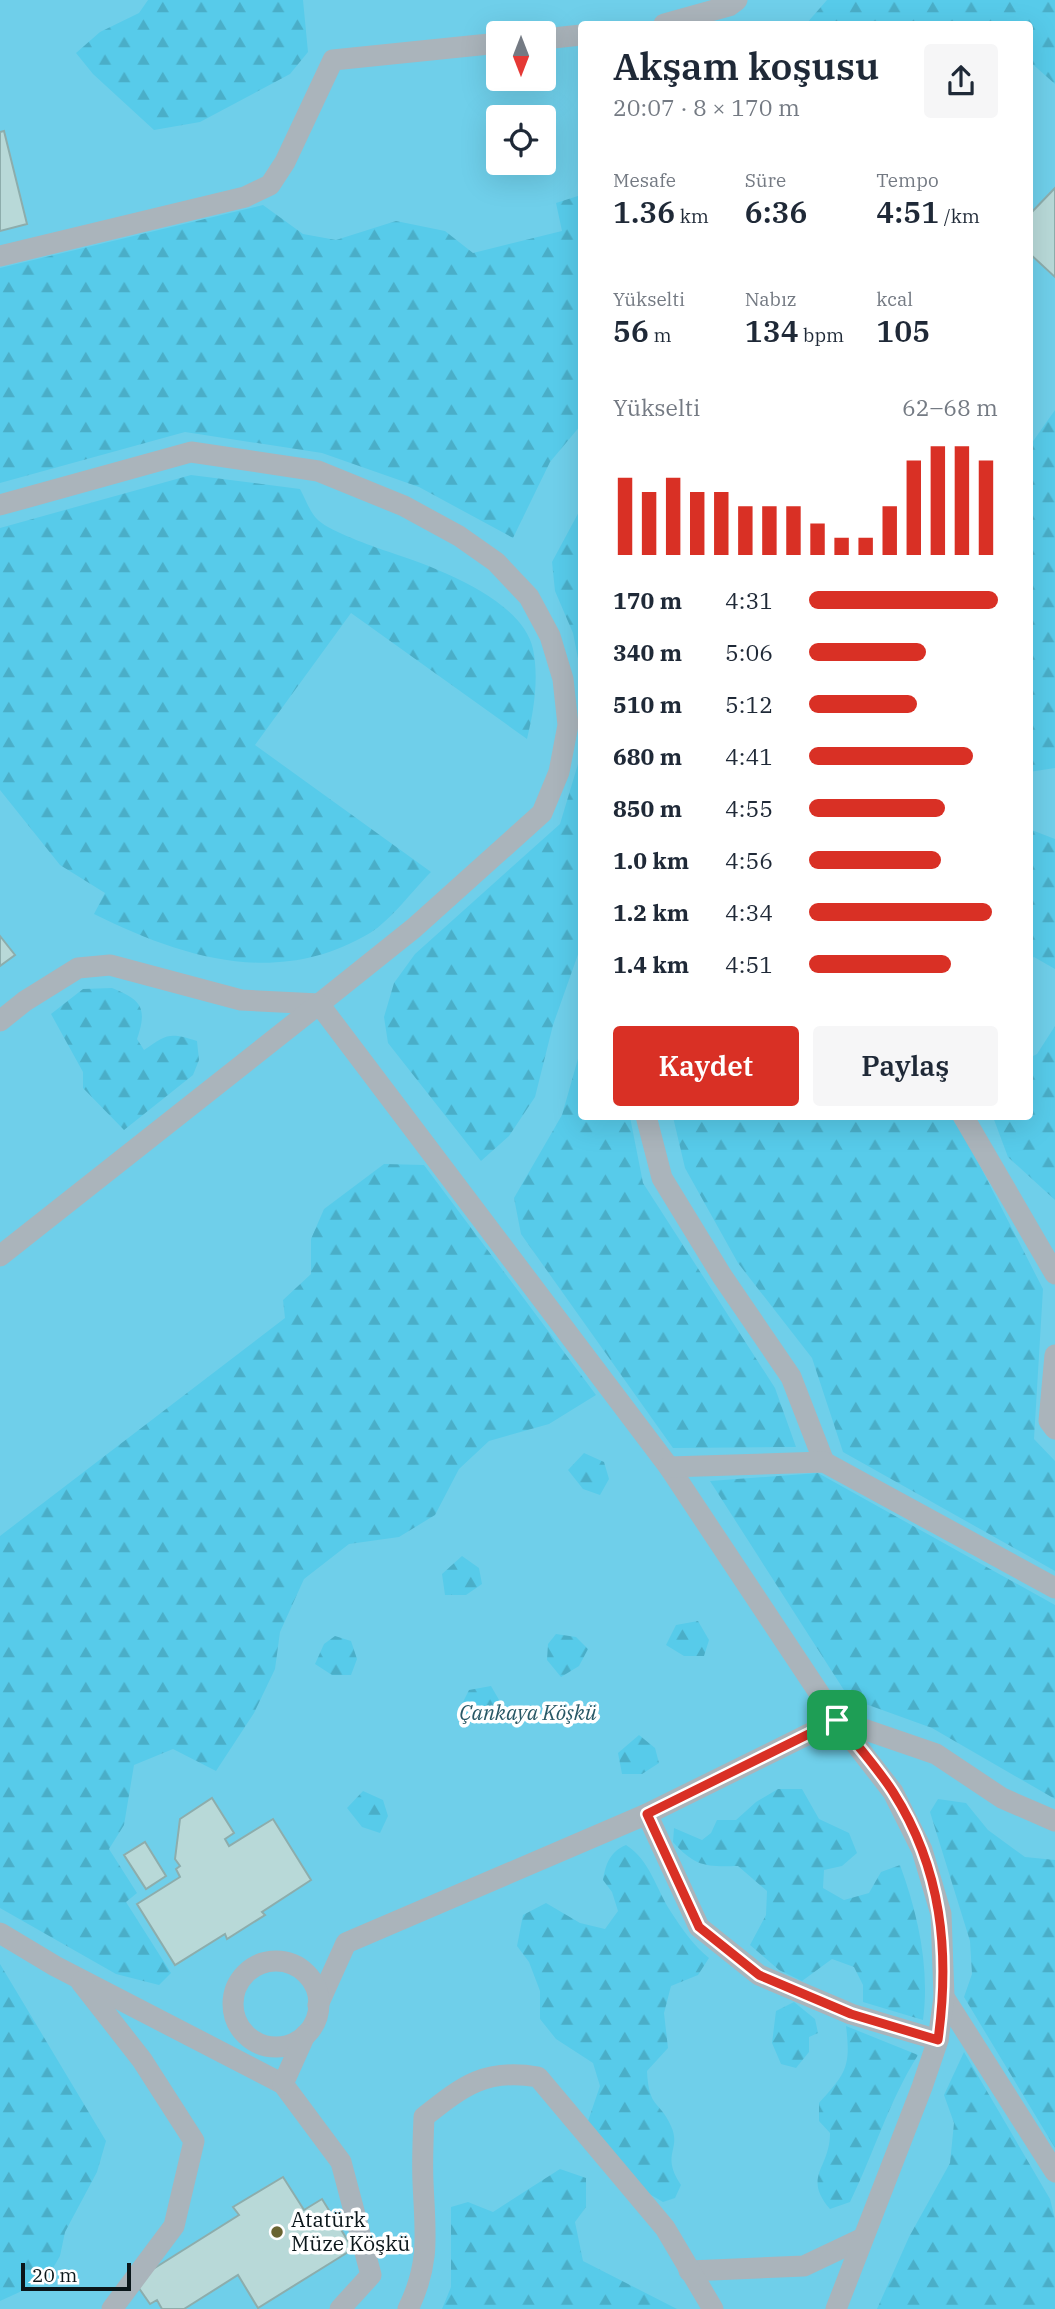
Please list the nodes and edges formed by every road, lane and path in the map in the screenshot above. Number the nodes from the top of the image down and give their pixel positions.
1 (737, 0) edge
2 (675, 21) edge
3 (578, 35) edge
4 (556, 38) edge
5 (486, 44) edge
6 (0, 256) edge
7 (0, 505) edge
8 (319, 1004) junction
9 (0, 1021) edge
10 (647, 1120) edge
11 (965, 1120) edge
12 (0, 1256) edge
13 (1055, 1274) edge
14 (1055, 1356) edge
15 (1055, 1429) edge
16 (824, 1462) junction
17 (669, 1466) junction
18 (1055, 1588) edge
19 (837, 1720) junction
20 (647, 1814) junction
21 (1055, 1821) edge
22 (0, 1933) edge
23 (75, 1975) junction
24 (944, 1997) junction
25 (318, 2005) junction
26 (305, 2035) junction
27 (938, 2040) junction
28 (284, 2084) junction
29 (1055, 2172) edge
30 (861, 2239) junction
31 (689, 2271) junction
32 (112, 2309) edge
33 (340, 2309) edge
34 (408, 2309) edge
35 (713, 2309) edge
36 (835, 2309) edge

1 - 2 lane
3 - 4 lane
5 - 6 lane
7 - 8 lane
8 - 9 lane
8 - 12 lane
8 - 17 lane
10 - 16 lane
11 - 13 lane
14 - 15 lane
16 - 17 lane
16 - 18 lane
17 - 19 lane
19 - 20 lane
19 - 21 lane
19 - 24 lane
20 - 25 lane
20 - 27 lane
22 - 23 lane
23 - 28 lane
23 - 32 lane
24 - 27 lane
24 - 29 lane
25 - 26 lane
25 - 26 lane
26 - 28 lane
27 - 30 lane
28 - 33 lane
30 - 31 lane
30 - 36 lane
31 - 34 lane
31 - 35 lane

